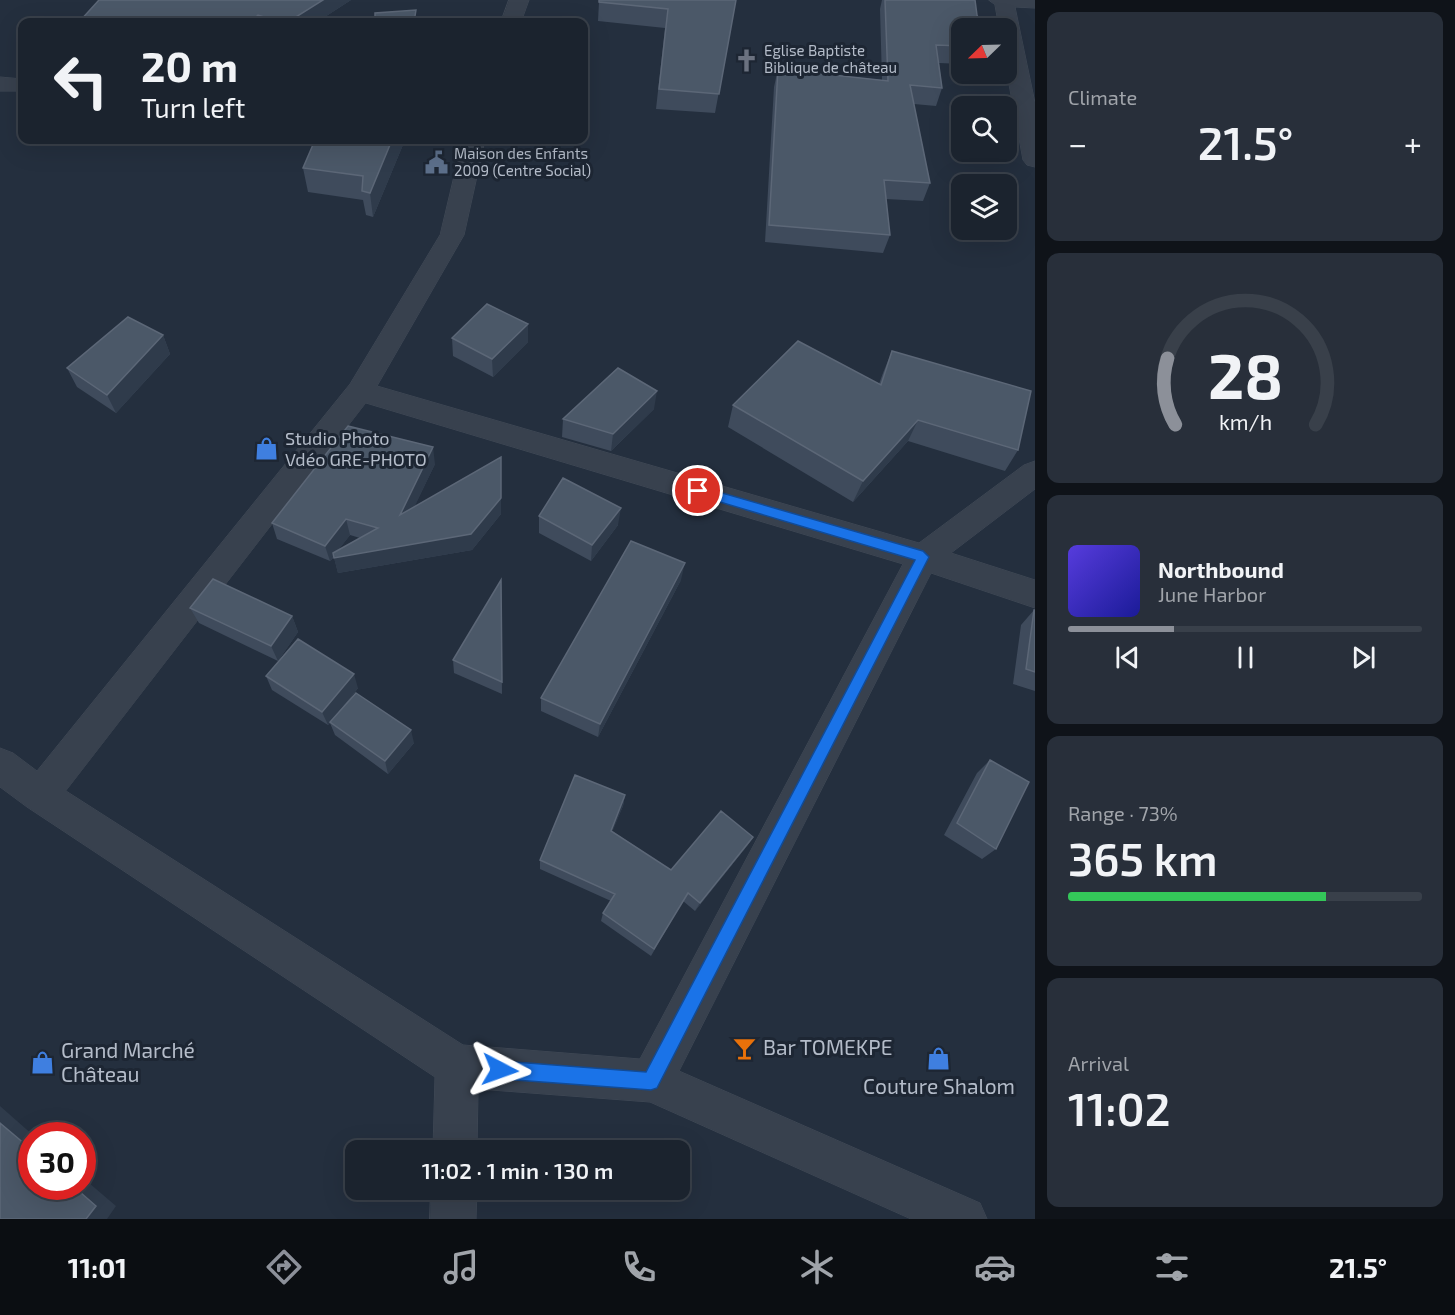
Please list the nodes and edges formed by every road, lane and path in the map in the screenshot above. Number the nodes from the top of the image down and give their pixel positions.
1 (519, 0) edge
2 (999, 0) edge
3 (1004, 0) edge
4 (1035, 2) edge
5 (512, 18) edge
6 (0, 84) edge
7 (18, 85) edge
8 (473, 144) edge
9 (1035, 160) edge
10 (360, 391) junction
11 (1035, 473) edge
12 (923, 557) junction
13 (1035, 594) edge
14 (0, 765) edge
15 (40, 795) junction
16 (457, 1066) junction
17 (651, 1081) junction
18 (455, 1140) edge
19 (454, 1200) edge
20 (453, 1219) edge
21 (964, 1219) edge

1 - 5 street
2 - 3 street
3 - 4 street
3 - 9 street
6 - 7 street
8 - 10 street
10 - 12 street
10 - 15 street
11 - 12 street
12 - 13 street
12 - 17 street
14 - 15 street
15 - 16 street
16 - 17 street
16 - 18 street
17 - 21 street
19 - 20 street

